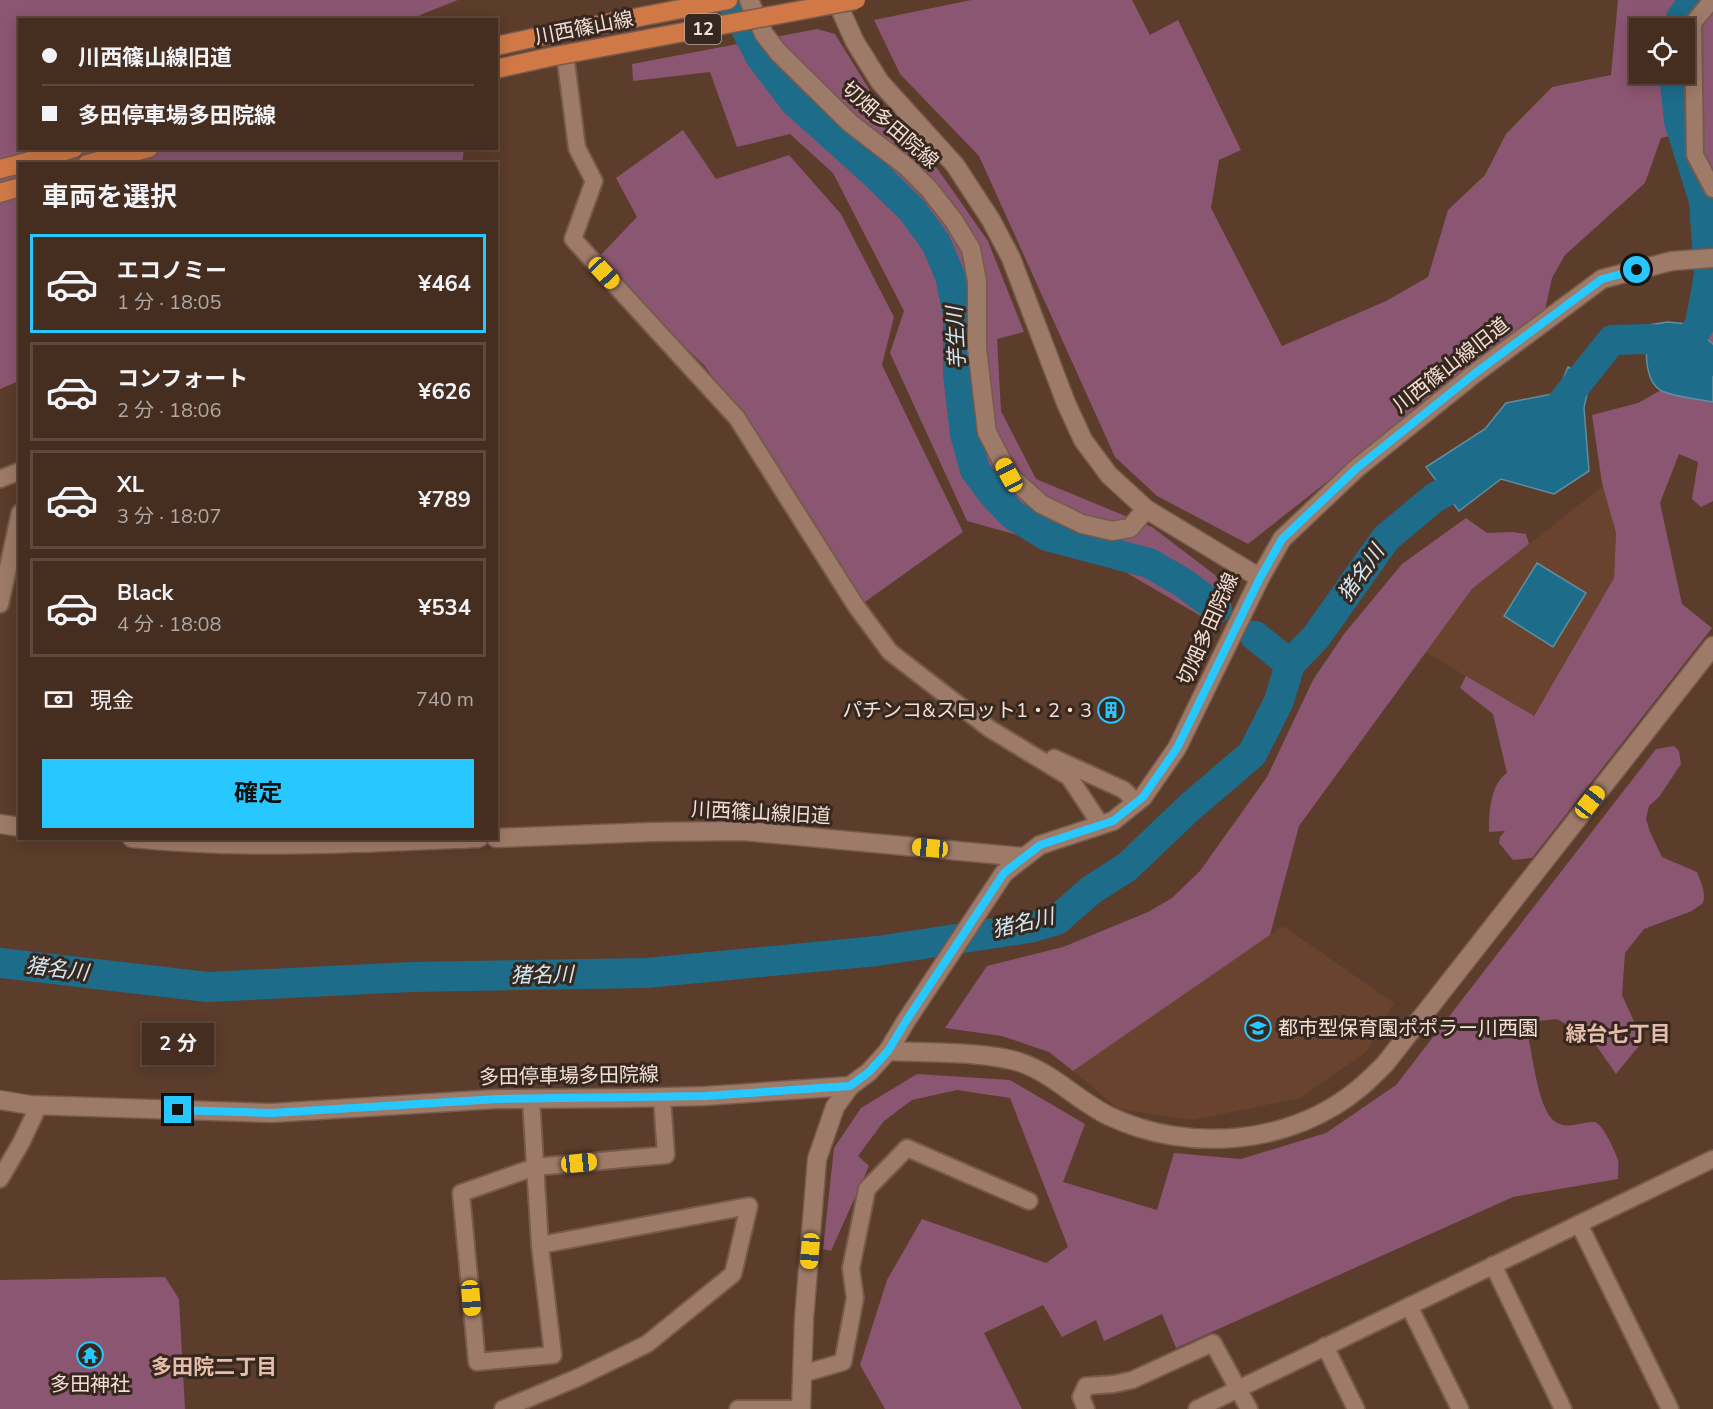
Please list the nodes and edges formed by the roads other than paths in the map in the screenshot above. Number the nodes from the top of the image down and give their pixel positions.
1 (728, 0) edge
2 (749, 0) edge
3 (836, 0) edge
4 (856, 0) edge
5 (1712, 0) edge
6 (498, 46) edge
7 (557, 56) junction
8 (498, 69) edge
9 (67, 150) edge
10 (141, 150) edge
11 (27, 162) edge
12 (95, 162) edge
13 (18, 164) edge
14 (0, 169) edge
15 (18, 187) edge
16 (1713, 189) edge
17 (0, 193) edge
18 (1706, 259) edge
19 (18, 472) edge
20 (0, 479) edge
21 (1146, 510) junction
22 (18, 522) edge
23 (1260, 578) junction
24 (0, 604) edge
25 (1713, 646) edge
26 (990, 729) junction
27 (1136, 802) junction
28 (0, 824) edge
29 (1101, 825) junction
30 (18, 827) edge
31 (498, 838) edge
32 (150, 840) edge
33 (428, 840) edge
34 (1023, 857) junction
35 (888, 1051) junction
36 (850, 1086) junction
37 (662, 1097) junction
38 (531, 1099) junction
39 (0, 1100) edge
40 (39, 1105) junction
41 (1713, 1159) edge
42 (535, 1167) junction
43 (0, 1179) edge
44 (1029, 1202) dead end
45 (1579, 1224) junction
46 (540, 1245) junction
47 (1493, 1265) junction
48 (1409, 1305) junction
49 (1325, 1346) junction
50 (802, 1374) junction
51 (1239, 1389) junction
52 (503, 1409) edge
53 (738, 1409) edge
54 (801, 1409) edge
55 (1086, 1409) edge
56 (1197, 1409) edge
57 (1249, 1409) edge
58 (1356, 1409) edge
59 (1460, 1409) edge
60 (1563, 1409) edge
61 (1670, 1409) edge

1 - 6 main road, 川西篠山線 / 12
2 - 21 street, 切畑多田院線
3 - 21 street
4 - 7 main road, 川西篠山線 / 12, bridge
5 - 16 street
7 - 8 main road, 川西篠山線 / 12
7 - 26 street
9 - 11 main road
10 - 12 main road
13 - 14 main road
15 - 17 main road
18 - 23 street, 川西篠山線旧道
19 - 20 street
21 - 23 street, 切畑多田院線
22 - 24 street
23 - 27 street, 切畑多田院線
25 - 35 street
26 - 27 street
26 - 29 street
27 - 29 street, 切畑多田院線
28 - 30 street
29 - 34 street, 切畑多田院線
31 - 34 street, 川西篠山線旧道
32 - 33 street
34 - 35 street
35 - 36 street
36 - 37 street, 多田停車場多田院線
36 - 50 street
37 - 38 street, 多田停車場多田院線
37 - 42 street
38 - 40 street, 多田停車場多田院線
38 - 42 street
39 - 40 street, 多田停車場多田院線
40 - 43 street
41 - 45 street
42 - 46 street
42 - 46 street
44 - 50 street
45 - 47 street
45 - 61 street
46 - 52 street
47 - 48 street
47 - 60 street
48 - 49 street
48 - 59 street
49 - 51 street
49 - 58 street
50 - 54 street
51 - 55 street
51 - 56 street
51 - 57 street
53 - 54 street

